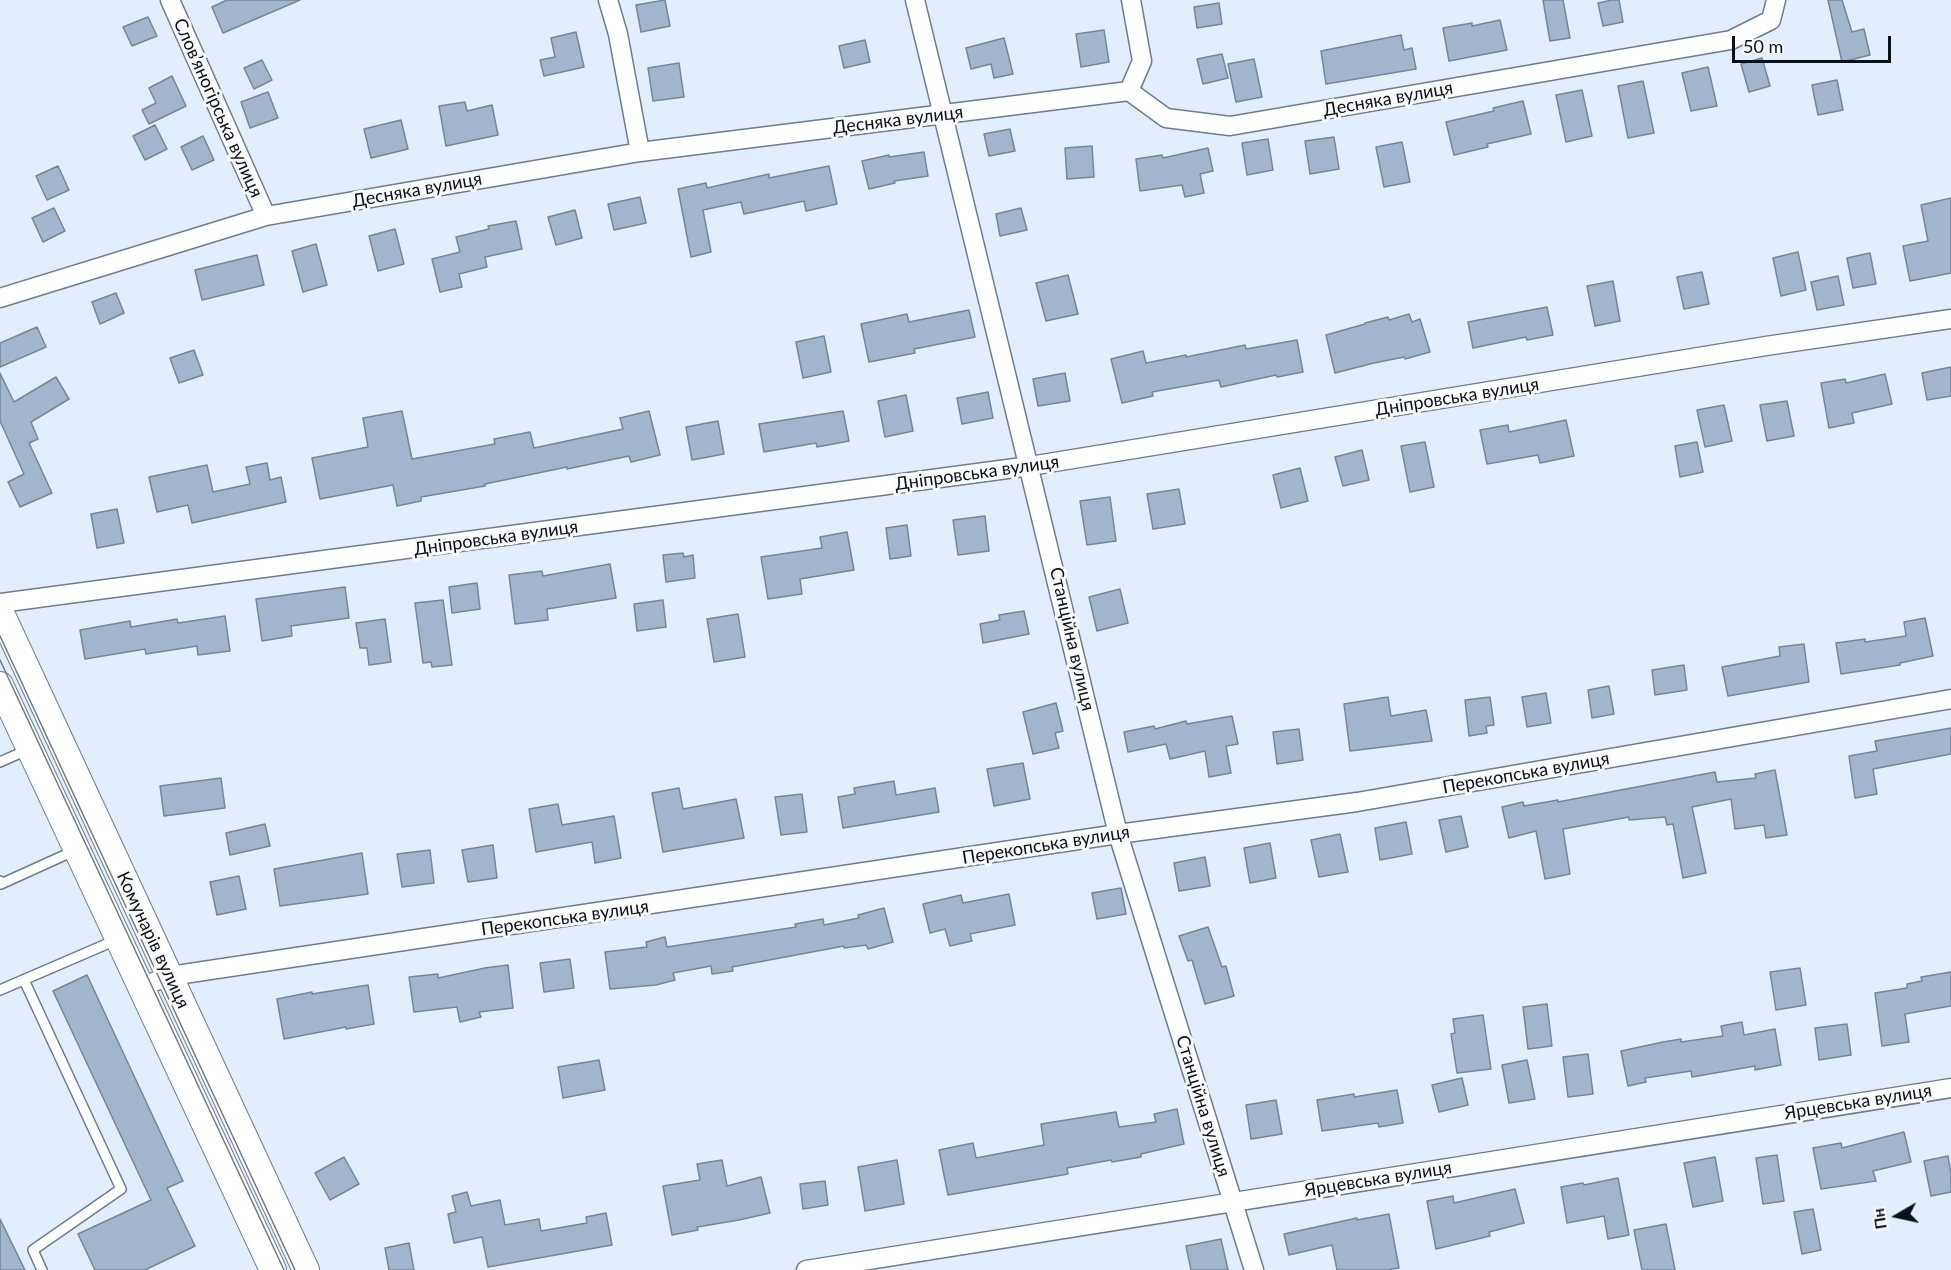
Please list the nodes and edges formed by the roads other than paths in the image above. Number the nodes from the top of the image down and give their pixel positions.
1 (170, 0) edge
2 (608, 0) edge
3 (915, 0) edge
4 (1131, 0) edge
5 (1776, 0) edge
6 (1129, 91) junction
7 (944, 115) junction
8 (640, 152) junction
9 (266, 216) junction
10 (0, 298) edge
11 (1951, 319) edge
12 (1030, 466) junction
13 (0, 603) edge
14 (0, 611) edge
15 (11, 680) edge
16 (1951, 699) edge
17 (29, 749) junction
18 (0, 762) edge
19 (1118, 834) junction
20 (76, 849) junction
21 (0, 881) edge
22 (118, 939) junction
23 (170, 976) junction
24 (24, 980) junction
25 (140, 987) junction
26 (0, 990) edge
27 (1951, 1088) edge
28 (1233, 1202) junction
29 (42, 1270) edge
30 (273, 1270) edge
31 (306, 1270) edge
32 (806, 1270) edge
33 (1254, 1270) edge

1 - 9 street, Слов’яногірська вулиця
2 - 8 street
3 - 7 street, Станційна вулиця
4 - 6 street
5 - 6 street, Десняка вулиця
6 - 7 street, Десняка вулиця
7 - 8 street, Десняка вулиця
7 - 12 street, Станційна вулиця
8 - 9 street, Десняка вулиця
9 - 10 street, Десняка вулиця
11 - 12 street, Дніпровська вулиця
12 - 13 street, Дніпровська вулиця
12 - 19 street, Станційна вулиця
14 - 15 street, Комунарів вулиця
15 - 17 street, Комунарів вулиця
15 - 23 street, Комунарів вулиця
16 - 19 street, Перекопська вулиця
17 - 18 lane
17 - 20 street, Комунарів вулиця
19 - 23 street, Перекопська вулиця
19 - 28 street, Станційна вулиця
20 - 21 lane
20 - 22 street, Комунарів вулиця
22 - 24 lane
22 - 25 street, Комунарів вулиця
23 - 25 street, Перекопська вулиця
23 - 31 street, Комунарів вулиця
24 - 26 lane
24 - 29 lane
25 - 30 street, Комунарів вулиця
27 - 28 street, Ярцевська вулиця
28 - 32 street, Ярцевська вулиця
28 - 33 street, Станційна вулиця

